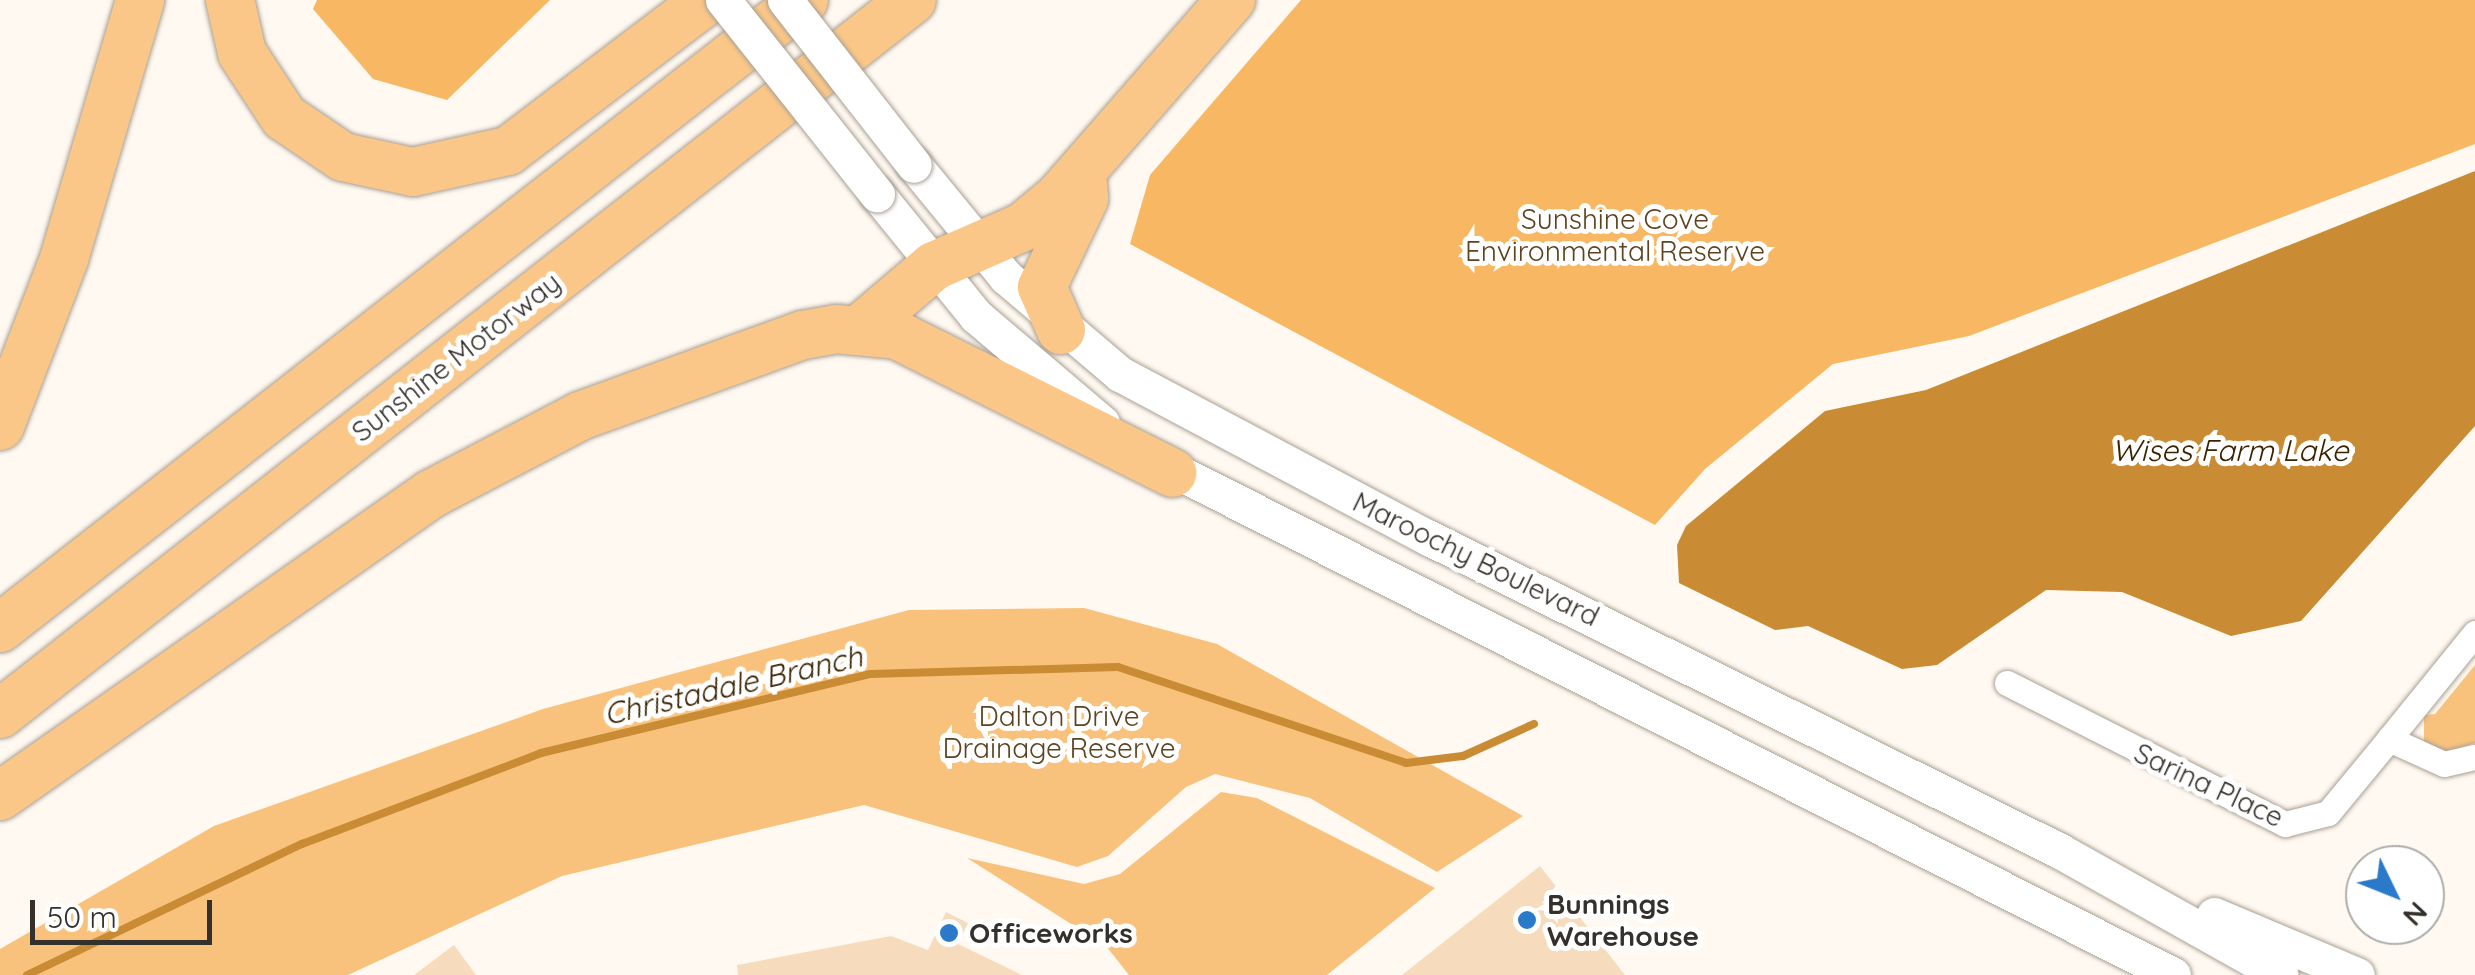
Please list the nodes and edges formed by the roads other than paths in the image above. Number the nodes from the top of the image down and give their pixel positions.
1 (140, 0) edge
2 (230, 0) edge
3 (707, 0) edge
4 (723, 0) edge
5 (784, 0) edge
6 (804, 0) edge
7 (912, 0) edge
8 (1230, 0) edge
9 (1082, 174) junction
10 (980, 248) junction
11 (934, 266) junction
12 (860, 329) junction
13 (1061, 330) junction
14 (0, 426) edge
15 (1172, 473) junction
16 (0, 628) edge
17 (2475, 633) edge
18 (2006, 683) dead end
19 (0, 714) edge
20 (2389, 739) junction
21 (2475, 757) edge
22 (0, 796) edge
23 (2060, 851) junction
24 (2173, 975) edge
25 (2281, 975) edge
26 (2357, 975) edge

1 - 14 highway
2 - 3 highway
4 - 11 main road, Maroochy Boulevard, bridge
5 - 10 main road, Maroochy Boulevard, bridge
6 - 16 highway
7 - 19 highway, Sunshine Motorway
8 - 9 highway
9 - 10 highway
9 - 13 highway
10 - 11 highway
10 - 13 main road, Maroochy Boulevard
11 - 12 highway
11 - 15 main road, Maroochy Boulevard
12 - 15 highway
12 - 22 highway
13 - 23 main road, Maroochy Boulevard
15 - 24 main road, Maroochy Boulevard
17 - 20 street, Sarina Place
18 - 20 street, Sarina Place
20 - 21 street
23 - 25 main road, Maroochy Boulevard
23 - 26 main road

